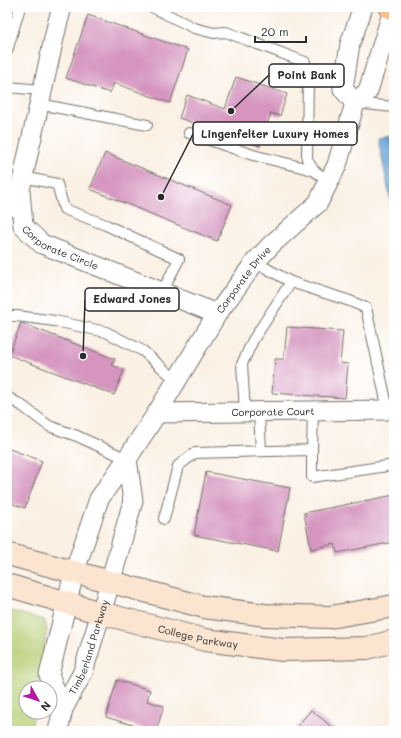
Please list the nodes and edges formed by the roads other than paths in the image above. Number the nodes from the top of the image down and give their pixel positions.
1 (20, 7) edge
2 (62, 7) edge
3 (152, 7) edge
4 (363, 7) edge
5 (390, 7) edge
6 (394, 8) edge
7 (7, 51) edge
8 (7, 87) edge
9 (40, 97) junction
10 (355, 103) junction
11 (394, 107) edge
12 (147, 125) dead end
13 (189, 133) dead end
14 (313, 170) junction
15 (23, 177) junction
16 (329, 181) junction
17 (14, 210) edge
18 (255, 262) junction
19 (291, 282) junction
20 (162, 292) junction
21 (218, 314) junction
22 (7, 316) edge
23 (177, 381) junction
24 (7, 397) edge
25 (391, 410) edge
26 (313, 411) junction
27 (252, 412) junction
28 (157, 413) junction
29 (312, 450) junction
30 (261, 451) junction
31 (127, 459) junction
32 (394, 465) edge
33 (164, 519) dead end
34 (7, 554) edge
35 (74, 573) junction
36 (110, 582) junction
37 (7, 585) edge
38 (67, 603) junction
39 (394, 606) edge
40 (101, 613) junction
41 (394, 641) edge
42 (62, 709) junction
43 (58, 731) edge

1 - 7 lane
2 - 9 street, Corporate Circle
3 - 14 lane
4 - 10 street
5 - 6 main road
6 - 10 street, Corporate Drive
8 - 9 lane
9 - 12 lane
9 - 15 street, Corporate Circle
10 - 11 lane
10 - 16 street, Corporate Drive
13 - 14 lane
14 - 16 lane
15 - 17 street, Corporate Circle
15 - 20 lane
16 - 18 street, Corporate Drive
17 - 20 street, Corporate Circle
18 - 19 lane
18 - 21 street, Corporate Drive
19 - 25 lane
19 - 27 lane
20 - 21 street, Corporate Circle
21 - 23 street, Corporate Drive
22 - 23 lane
23 - 28 street, Corporate Drive
24 - 31 lane
25 - 26 street, Corporate Court
26 - 27 street, Corporate Court
26 - 29 lane
27 - 28 street, Corporate Court
27 - 30 lane
28 - 31 street, Corporate Drive
29 - 30 lane
29 - 32 lane
30 - 33 lane
31 - 35 street, Corporate Drive
31 - 36 street
34 - 35 main road
35 - 36 main road
35 - 38 street, Timberland Parkway
36 - 39 main road
36 - 40 street, Timberland Parkway
37 - 38 main road, College Parkway
38 - 40 main road, College Parkway
38 - 42 street, Timberland Parkway
40 - 41 main road, College Parkway
40 - 42 street, Timberland Parkway
42 - 43 street, Timberland Parkway

